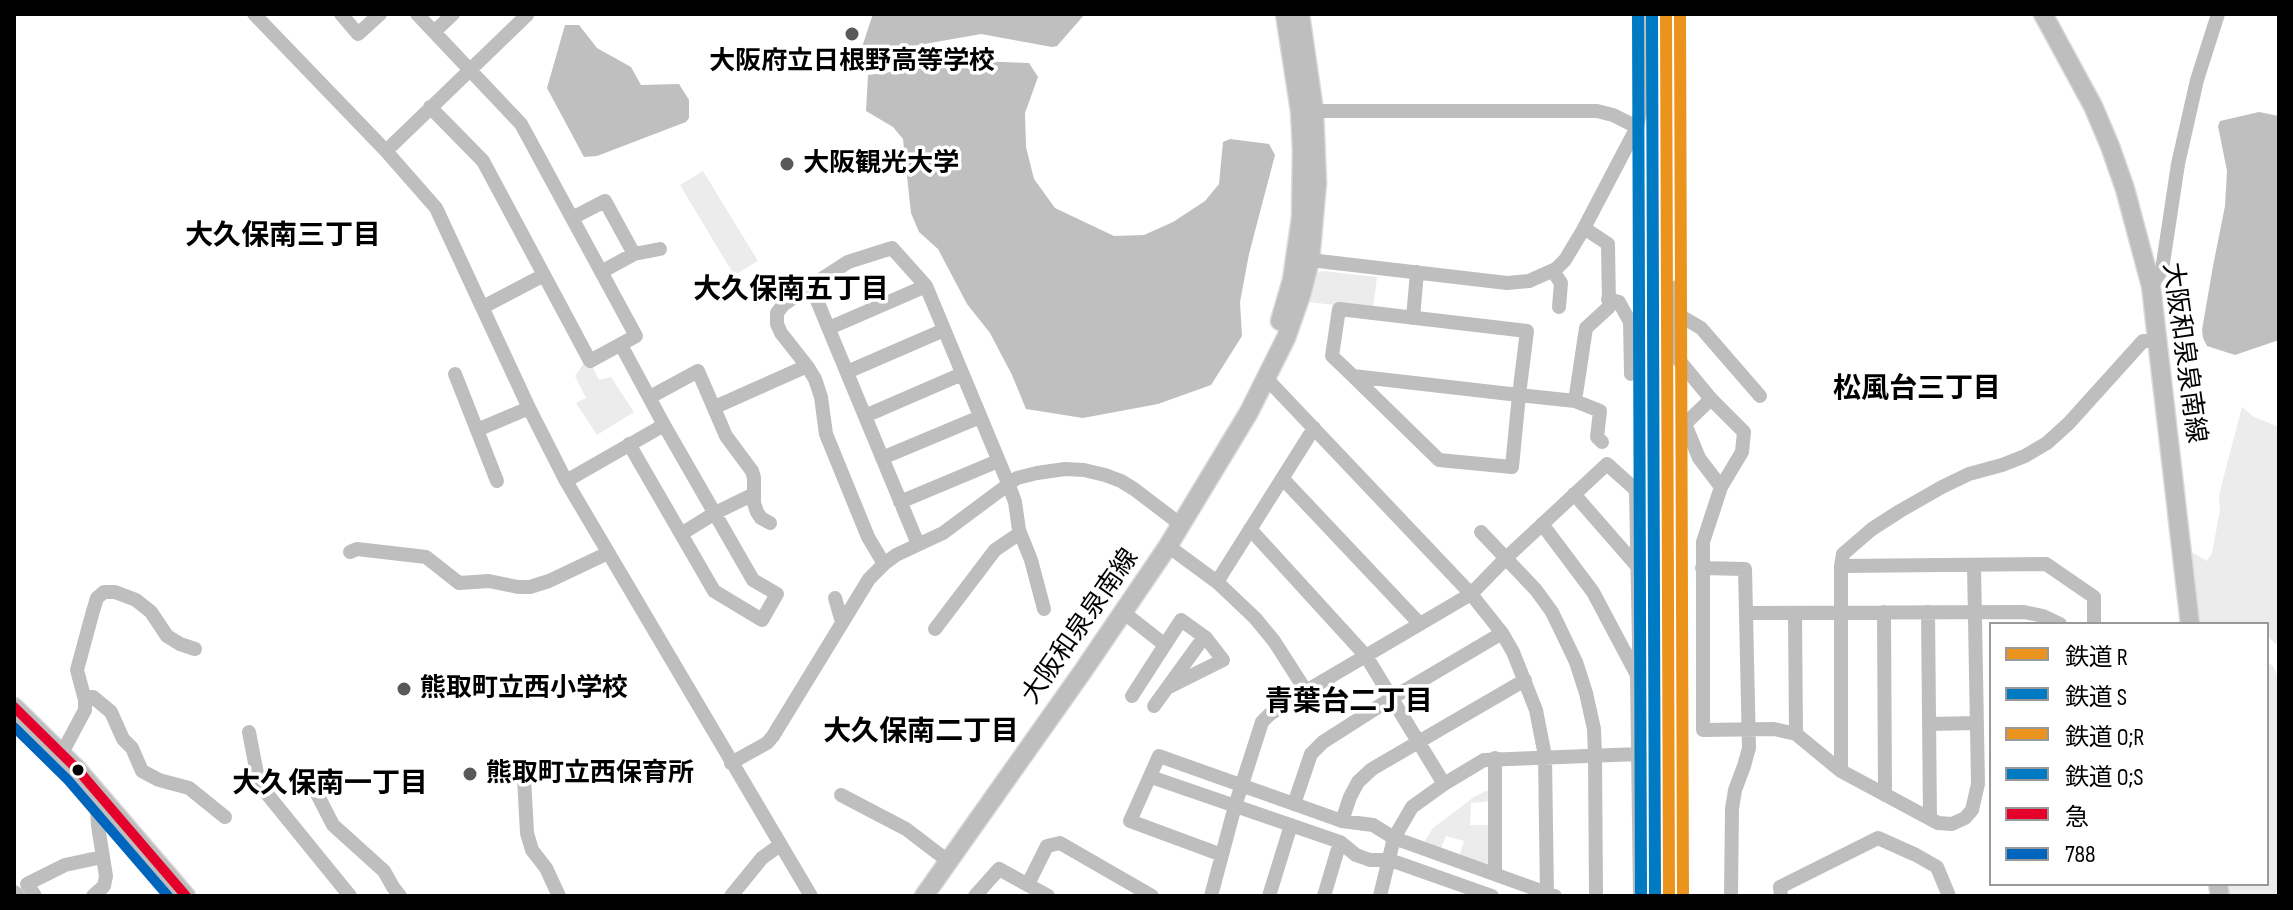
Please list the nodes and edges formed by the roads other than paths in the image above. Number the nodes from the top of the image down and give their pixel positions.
1 (254, 14) edge
2 (341, 14) edge
3 (380, 14) edge
4 (417, 14) edge
5 (453, 14) edge
6 (526, 14) edge
7 (1285, 14) edge
8 (1300, 14) edge
9 (1643, 14) edge
10 (2043, 14) edge
11 (2218, 14) edge
12 (434, 32) junction
13 (470, 70) junction
14 (430, 107) junction
15 (1307, 111) junction
16 (1637, 127) junction
17 (386, 151) junction
18 (572, 218) junction
19 (1584, 228) junction
20 (660, 249) dead end
21 (634, 254) junction
22 (1310, 260) junction
23 (1553, 271) junction
24 (601, 272) junction
25 (1417, 272) junction
26 (544, 275) junction
27 (811, 286) junction
28 (926, 286) junction
29 (2151, 286) junction
30 (1677, 287) dead end
31 (1608, 299) junction
32 (483, 307) junction
33 (1559, 307) dead end
34 (1677, 314) junction
35 (1413, 318) junction
36 (829, 328) junction
37 (944, 330) junction
38 (2158, 341) junction
39 (621, 345) junction
40 (807, 366) junction
41 (847, 372) junction
42 (455, 374) dead end
43 (962, 374) junction
44 (1631, 374) dead end
45 (1353, 376) junction
46 (1266, 378) junction
47 (1519, 395) junction
48 (1760, 396) dead end
49 (650, 397) junction
50 (1711, 399) junction
51 (1575, 401) junction
52 (715, 407) junction
53 (529, 408) junction
54 (865, 416) junction
55 (980, 417) junction
56 (664, 425) junction
57 (1314, 428) junction
58 (477, 430) junction
59 (1602, 442) dead end
60 (629, 444) junction
61 (882, 458) junction
62 (998, 461) junction
63 (1283, 479) junction
64 (497, 481) dead end
65 (566, 481) junction
66 (1008, 483) junction
67 (1721, 487) junction
68 (754, 494) junction
69 (1574, 494) junction
70 (900, 502) junction
71 (715, 513) junction
72 (770, 523) dead end
73 (1180, 524) junction
74 (1542, 524) junction
75 (1250, 529) junction
76 (1481, 532) dead end
77 (1020, 533) junction
78 (681, 534) junction
79 (918, 544) junction
80 (1168, 546) junction
81 (350, 552) dead end
82 (608, 553) junction
83 (1506, 558) junction
84 (884, 564) junction
85 (1636, 565) junction
86 (1974, 565) junction
87 (1841, 566) junction
88 (1702, 568) junction
89 (1217, 582) junction
90 (1471, 594) junction
91 (835, 598) dead end
92 (1044, 609) dead end
93 (1974, 611) junction
94 (1123, 612) junction
95 (1840, 612) junction
96 (1884, 612) junction
97 (1928, 612) junction
98 (1746, 613) junction
99 (1795, 613) junction
100 (842, 622) junction
101 (2056, 622) edge
102 (2094, 622) edge
103 (2190, 622) edge
104 (1420, 624) junction
105 (935, 629) dead end
106 (1502, 633) junction
107 (1204, 637) junction
108 (1165, 645) junction
109 (195, 649) dead end
110 (1366, 656) junction
111 (1637, 675) junction
112 (1525, 680) junction
113 (1167, 688) junction
114 (1306, 691) junction
115 (84, 696) junction
116 (1132, 696) dead end
117 (1392, 698) junction
118 (1154, 706) dead end
119 (14, 707) edge
120 (1976, 723) junction
121 (1929, 724) junction
122 (1749, 729) junction
123 (249, 732) dead end
124 (1796, 734) junction
125 (1418, 742) junction
126 (62, 753) junction
127 (1639, 754) junction
128 (1595, 755) junction
129 (1545, 756) junction
130 (1495, 758) junction
131 (731, 763) junction
132 (1841, 771) junction
133 (1151, 777) junction
134 (524, 778) dead end
135 (311, 782) dead end
136 (1444, 784) junction
137 (1243, 786) junction
138 (96, 790) junction
139 (841, 795) dead end
140 (1885, 795) junction
141 (1294, 804) junction
142 (1235, 806) junction
143 (225, 817) dead end
144 (1930, 819) junction
145 (1342, 821) junction
146 (1291, 825) junction
147 (1394, 838) junction
148 (1340, 842) junction
149 (780, 845) junction
150 (1222, 855) junction
151 (102, 857) junction
152 (1390, 860) junction
153 (948, 861) junction
154 (1495, 874) junction
155 (1028, 884) junction
156 (1550, 895) edge
157 (35, 896) edge
158 (93, 896) edge
159 (186, 896) edge
160 (350, 896) edge
161 (400, 896) edge
162 (559, 896) edge
163 (731, 896) edge
164 (811, 896) edge
165 (924, 896) edge
166 (975, 896) edge
167 (1048, 896) edge
168 (1152, 896) edge
169 (1211, 896) edge
170 (1269, 896) edge
171 (1324, 896) edge
172 (1380, 896) edge
173 (1492, 896) edge
174 (1596, 896) edge
175 (1640, 896) edge
176 (1731, 896) edge
177 (1781, 896) edge
178 (1949, 896) edge

1 - 17 street
2 - 3 street
4 - 12 street
5 - 12 street
6 - 13 street
7 - 15 main road, 大阪和泉泉南線
8 - 15 main road, 大阪和泉泉南線
9 - 16 street
10 - 29 main road, 大阪和泉泉南線
11 - 29 street
12 - 13 street
13 - 14 street
13 - 18 street
14 - 17 street
14 - 26 street
15 - 16 street
15 - 22 main road, 大阪和泉泉南線
15 - 46 main road, 大阪和泉泉南線
16 - 19 street
17 - 32 street
18 - 21 street
18 - 24 street
19 - 23 street
19 - 31 street
20 - 21 street
21 - 24 street
22 - 25 street
22 - 46 main road, 大阪和泉泉南線
23 - 25 street
23 - 33 street
24 - 39 street
25 - 35 street
26 - 32 street
26 - 39 street
27 - 28 street
27 - 36 street
27 - 40 street
28 - 36 street
28 - 37 street
29 - 38 main road, 大阪和泉泉南線
30 - 34 street
31 - 44 street
31 - 51 street
32 - 53 street
34 - 48 street
34 - 50 street
35 - 45 street
35 - 47 street
36 - 41 street
37 - 41 street
37 - 43 street
38 - 87 street
38 - 103 main road, 大阪和泉泉南線
39 - 49 street
40 - 52 street
40 - 84 street
41 - 54 street
42 - 58 street
43 - 54 street
43 - 55 street
45 - 47 street
45 - 47 street
46 - 57 street
46 - 73 main road, 大阪和泉泉南線
47 - 51 street
49 - 52 street
49 - 56 street
50 - 67 street
50 - 67 street
51 - 59 street
52 - 68 street
53 - 58 street
53 - 65 street
54 - 61 street
55 - 61 street
55 - 62 street
56 - 60 street
56 - 71 street
57 - 63 street
57 - 90 street
58 - 64 street
60 - 65 street
60 - 78 street
61 - 70 street
62 - 66 street
62 - 70 street
63 - 75 street
63 - 104 street
65 - 82 street
66 - 73 street
66 - 77 street
66 - 79 street
67 - 88 street
68 - 71 street
68 - 72 street
69 - 74 street
69 - 85 street
69 - 85 street
70 - 79 street
71 - 78 street
71 - 78 street
73 - 80 main road, 大阪和泉泉南線
74 - 83 street
74 - 111 street
75 - 89 street
75 - 110 street
76 - 83 street
77 - 92 street
77 - 105 street
79 - 84 street
80 - 89 street
80 - 94 main road, 大阪和泉泉南線
81 - 82 street
82 - 131 street
83 - 90 street
83 - 128 street
84 - 100 street
85 - 111 street
86 - 87 street
86 - 93 street
86 - 102 street
87 - 95 street
88 - 98 street
88 - 122 street
89 - 114 street
90 - 104 street
90 - 106 street
91 - 100 street
93 - 97 street
93 - 101 street
93 - 120 street
94 - 108 street
94 - 153 main road, 大阪和泉泉南線
95 - 96 street
95 - 99 street
95 - 132 street
96 - 97 street
96 - 140 street
97 - 121 street
98 - 99 street
98 - 122 street
99 - 124 street
100 - 131 street
104 - 110 street
106 - 112 street
106 - 117 street
107 - 108 street
107 - 113 street
107 - 113 street
108 - 116 street
109 - 115 street
110 - 114 street
110 - 117 street
111 - 127 street
112 - 125 street
112 - 129 street
113 - 118 street
114 - 137 street
115 - 126 street
115 - 143 street
117 - 125 street
117 - 141 street
119 - 126 main road
120 - 121 street
120 - 144 street
121 - 144 street
122 - 124 street
122 - 176 street
123 - 160 street
124 - 132 street
125 - 136 street
125 - 145 street
126 - 138 main road
127 - 128 street
127 - 175 street
128 - 129 street
128 - 174 street
129 - 130 street
129 - 156 street
130 - 136 street
130 - 154 street
131 - 149 street
132 - 140 street
133 - 137 street
133 - 142 street
133 - 150 street
134 - 162 street
135 - 161 street
136 - 147 street
137 - 141 street
137 - 142 street
138 - 151 street
138 - 159 main road
139 - 153 street
140 - 144 street
141 - 145 street
142 - 146 street
142 - 150 street
145 - 147 street
146 - 148 street
146 - 170 street
147 - 152 street
147 - 154 street
148 - 152 street
148 - 171 street
149 - 163 street
149 - 164 street
150 - 169 street
151 - 157 street
151 - 158 street
152 - 172 street
152 - 173 street
153 - 165 main road, 大阪和泉泉南線
154 - 156 street
155 - 166 street
155 - 167 street
155 - 168 street
177 - 178 street

